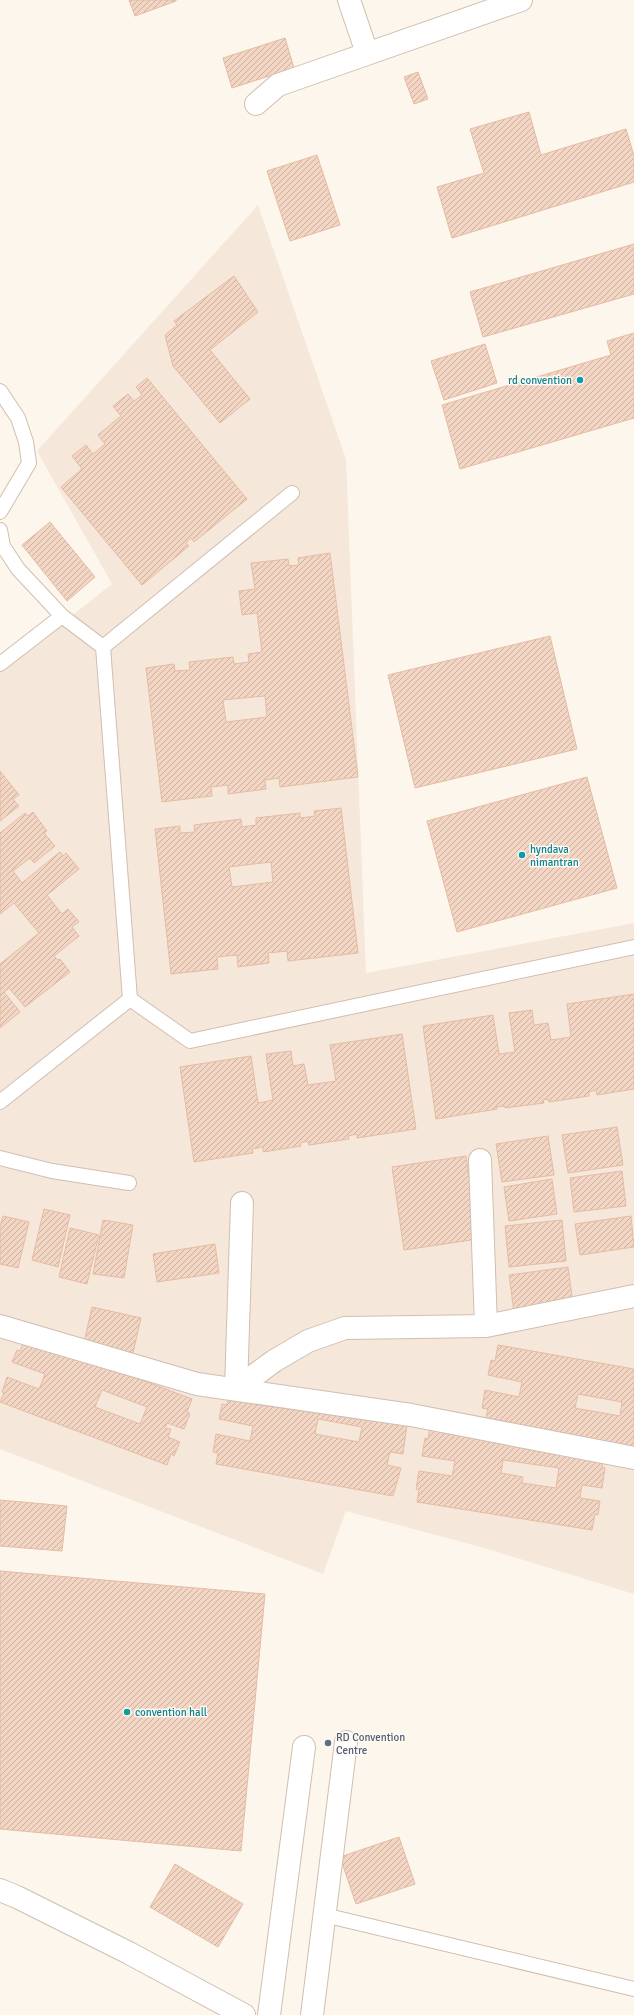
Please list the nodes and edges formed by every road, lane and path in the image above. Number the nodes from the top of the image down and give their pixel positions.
1 (349, 0) edge
2 (521, 0) edge
3 (367, 53) junction
4 (256, 104) dead end
5 (0, 391) edge
6 (292, 493) dead end
7 (0, 512) edge
8 (0, 530) edge
9 (62, 616) junction
10 (103, 647) junction
11 (0, 664) edge
12 (634, 947) edge
13 (130, 999) junction
14 (0, 1102) edge
15 (0, 1158) edge
16 (480, 1160) dead end
17 (129, 1183) dead end
18 (242, 1203) dead end
19 (634, 1296) edge
20 (0, 1326) edge
21 (486, 1326) junction
22 (236, 1389) junction
23 (634, 1458) edge
24 (346, 1742) dead end
25 (304, 1747) dead end
26 (0, 1890) edge
27 (324, 1915) junction
28 (634, 1989) edge
29 (244, 2015) edge
30 (269, 2015) edge
31 (312, 2015) edge

1 - 3 street
2 - 3 street
3 - 4 street
5 - 7 lane
6 - 10 lane
8 - 9 lane
9 - 10 lane
9 - 11 lane
10 - 13 lane
12 - 13 lane
13 - 14 lane
15 - 17 lane
16 - 21 street
18 - 22 street
19 - 21 street
20 - 22 street
21 - 22 street
22 - 23 street
24 - 27 street
25 - 30 street
26 - 29 street
27 - 28 lane
27 - 31 street

